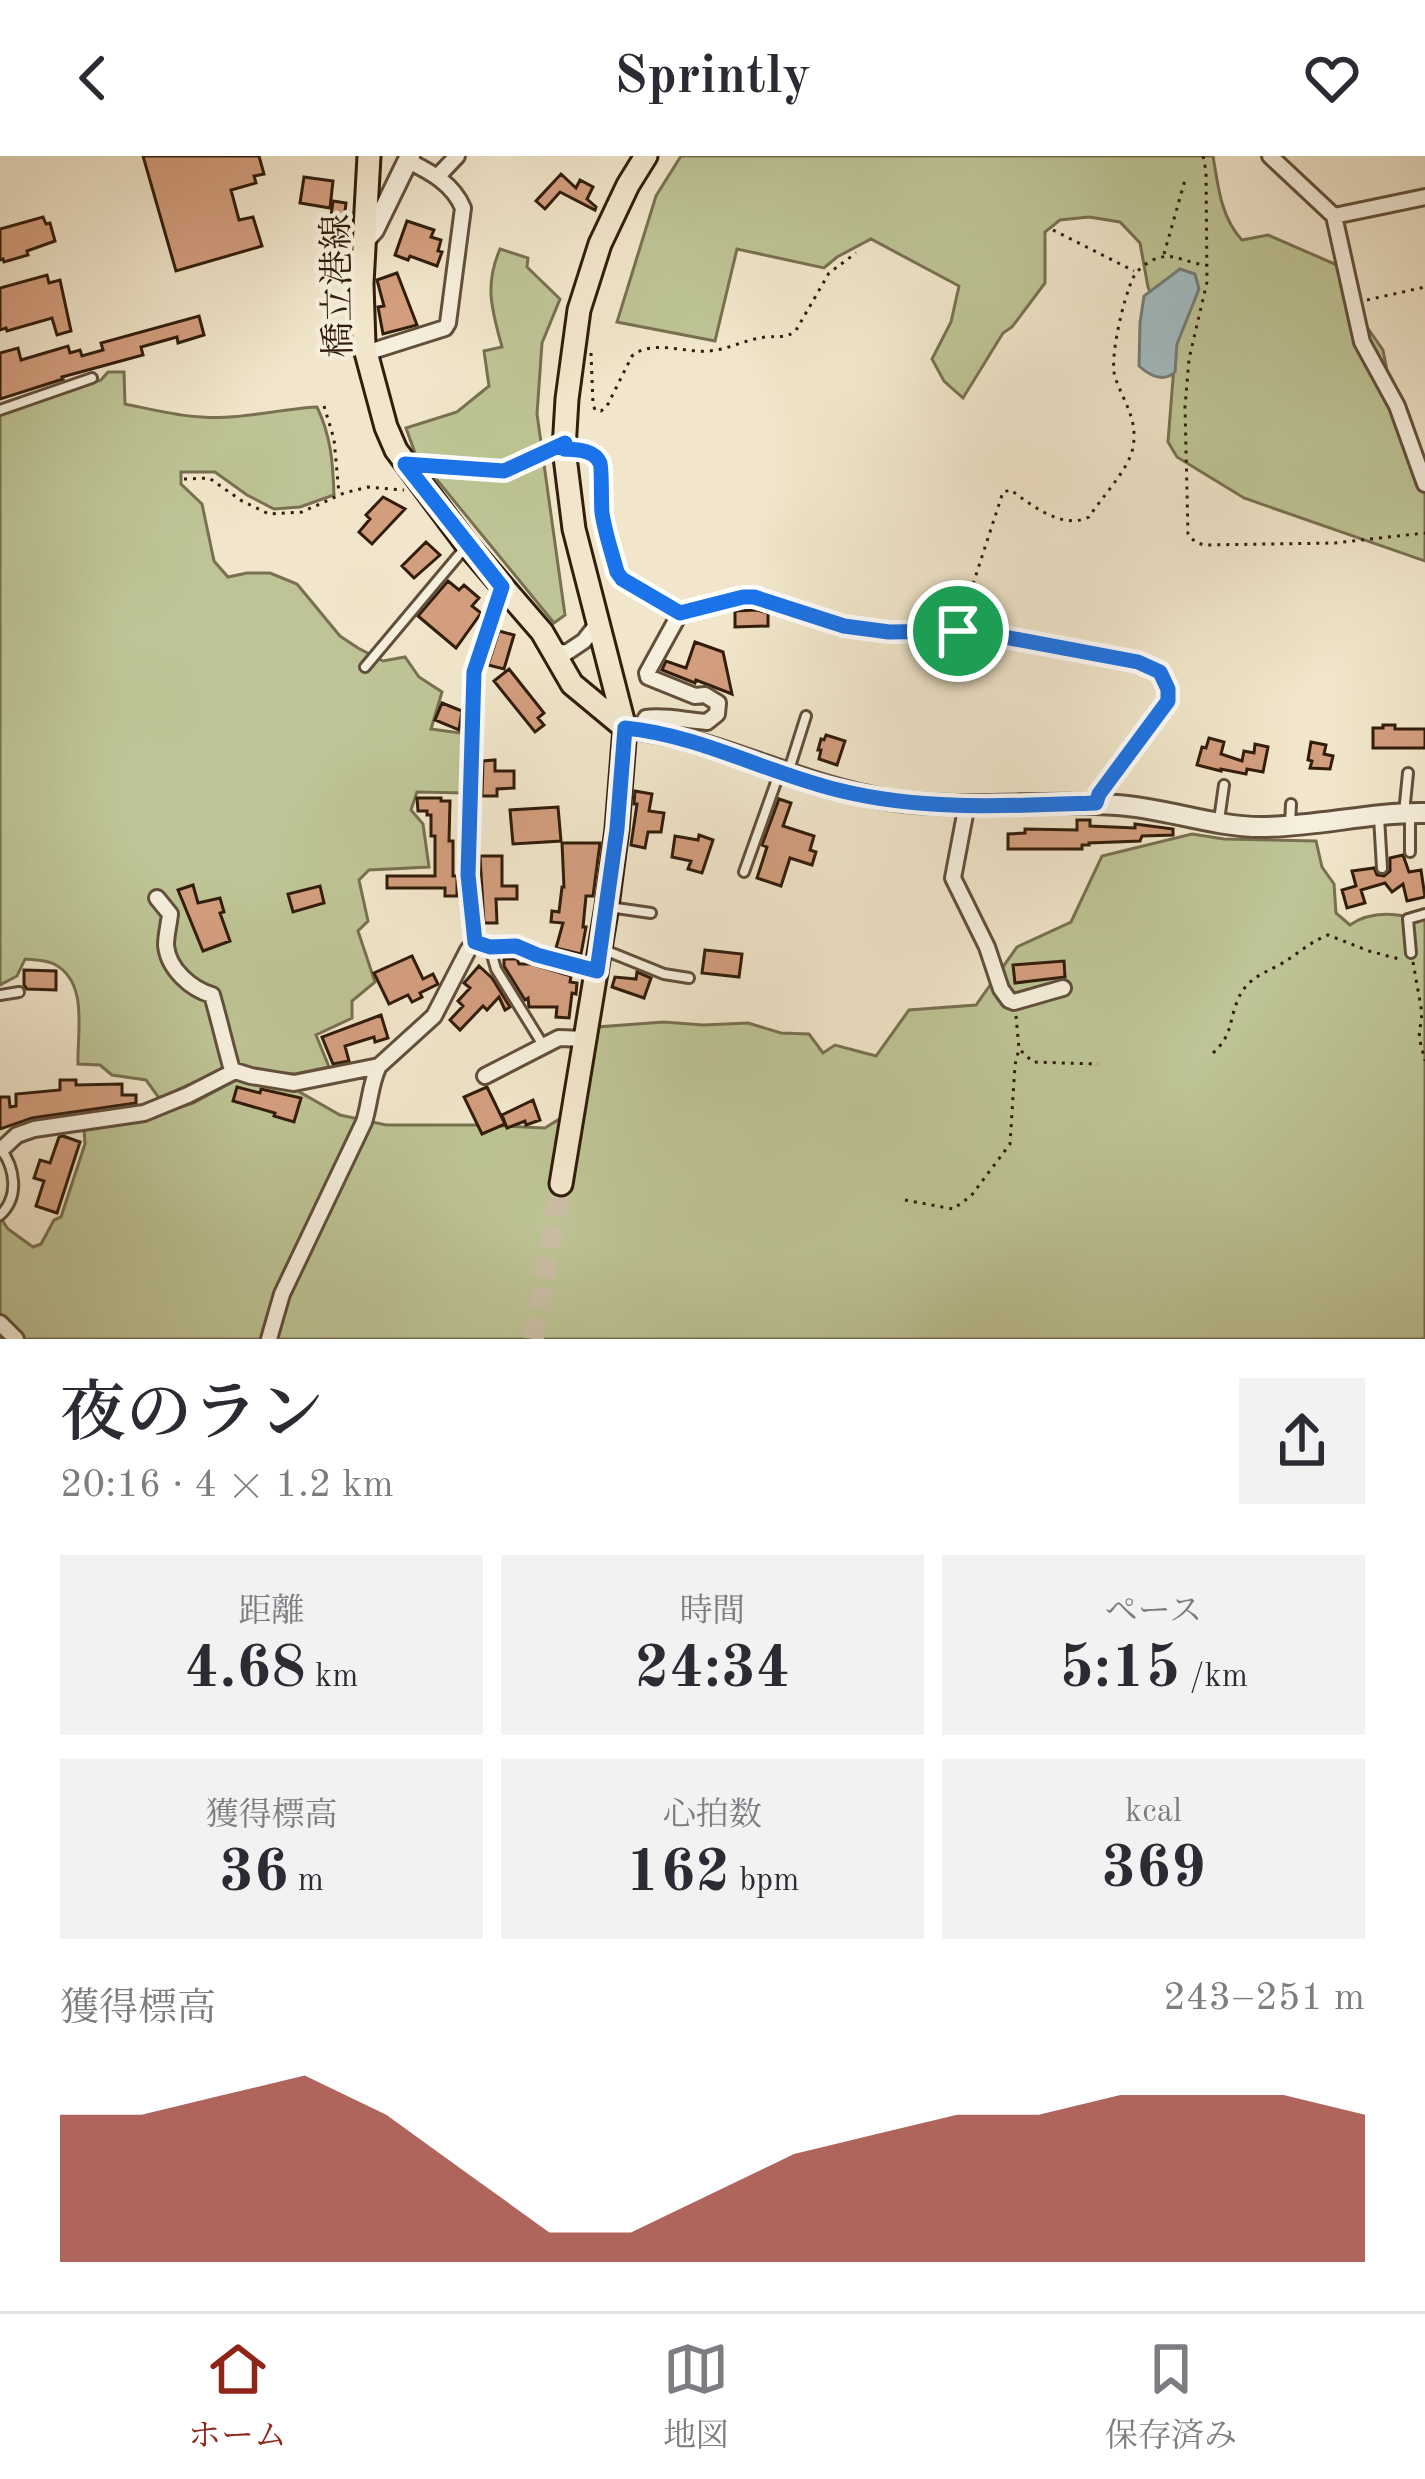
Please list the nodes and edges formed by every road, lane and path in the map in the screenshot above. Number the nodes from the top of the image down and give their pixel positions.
1 (369, 156) edge
2 (457, 156) edge
3 (646, 156) edge
4 (1203, 156) edge
5 (1270, 156) edge
6 (409, 159) edge
7 (437, 176) junction
8 (1184, 180) dead end
9 (1425, 197) edge
10 (1334, 216) junction
11 (1053, 230) dead end
12 (364, 240) junction
13 (856, 253) dead end
14 (1164, 256) junction
15 (1206, 265) junction
16 (1136, 272) junction
17 (1425, 286) edge
18 (1353, 303) junction
19 (573, 349) junction
20 (365, 352) junction
21 (92, 378) dead end
22 (324, 406) dead end
23 (0, 410) edge
24 (564, 446) junction
25 (405, 464) junction
26 (184, 479) dead end
27 (1425, 484) edge
28 (424, 489) junction
29 (339, 496) junction
30 (1425, 533) edge
31 (467, 545) junction
32 (502, 587) junction
33 (680, 613) junction
34 (598, 623) junction
35 (958, 631) junction
36 (555, 651) junction
37 (365, 667) dead end
38 (806, 716) dead end
39 (632, 729) junction
40 (1408, 772) dead end
41 (784, 773) junction
42 (1225, 785) dead end
43 (1096, 803) junction
44 (967, 804) junction
45 (1291, 804) dead end
46 (1413, 813) edge
47 (1379, 816) junction
48 (1219, 821) junction
49 (1290, 826) junction
50 (1410, 852) dead end
51 (1382, 868) dead end
52 (745, 872) dead end
53 (157, 898) dead end
54 (607, 906) junction
55 (651, 913) dead end
56 (1425, 914) edge
57 (482, 944) junction
58 (1412, 957) junction
59 (599, 960) junction
60 (688, 978) dead end
61 (1063, 988) dead end
62 (19, 992) dead end
63 (0, 995) edge
64 (1014, 1002) junction
65 (586, 1040) junction
66 (543, 1045) junction
67 (1019, 1049) junction
68 (1214, 1053) dead end
69 (1425, 1061) edge
70 (1099, 1064) dead end
71 (379, 1066) junction
72 (235, 1071) junction
73 (484, 1076) dead end
74 (1, 1149) edge
75 (561, 1184) tunnel mouth
76 (904, 1200) dead end
77 (0, 1214) edge
78 (0, 1323) edge
79 (16, 1339) edge
80 (269, 1339) edge

1 - 12 main road, 橋立港線
2 - 7 street
3 - 19 main road
4 - 15 path
5 - 10 street
6 - 7 street
6 - 12 street
7 - 20 street
8 - 14 path
9 - 10 street
10 - 18 street
11 - 16 path
12 - 20 main road, 橋立港線
13 - 19 path
14 - 15 path
14 - 16 path
15 - 30 path
16 - 35 path
17 - 18 path
18 - 27 street
19 - 24 main road
20 - 25 main road, 橋立港線
21 - 23 lane
22 - 29 path
24 - 25 lane
24 - 33 street
24 - 34 main road
25 - 28 main road, 橋立港線
26 - 29 path
28 - 29 path
28 - 31 main road, 橋立港線
31 - 32 main road, 橋立港線
31 - 37 lane
32 - 36 main road, 橋立港線
32 - 57 street
33 - 35 street
33 - 39 street
34 - 36 street
34 - 39 main road
35 - 43 street
36 - 39 main road, 橋立港線
38 - 41 lane
39 - 41 street
39 - 54 main road
40 - 46 lane
41 - 44 street
41 - 52 lane
42 - 48 lane
43 - 44 street
43 - 48 street
44 - 64 street
45 - 49 lane
46 - 47 street
46 - 50 lane
47 - 49 street
47 - 51 lane
48 - 49 street
53 - 72 street
54 - 55 lane
54 - 59 main road
56 - 58 lane
57 - 59 street
57 - 66 lane
57 - 71 street
58 - 68 path
58 - 69 path
59 - 60 lane
59 - 65 main road
61 - 64 street
62 - 63 lane
64 - 67 path
65 - 66 street
65 - 75 main road
66 - 73 street
67 - 70 path
67 - 76 path
71 - 72 street
71 - 80 street
72 - 74 street
74 - 77 lane
78 - 79 street

